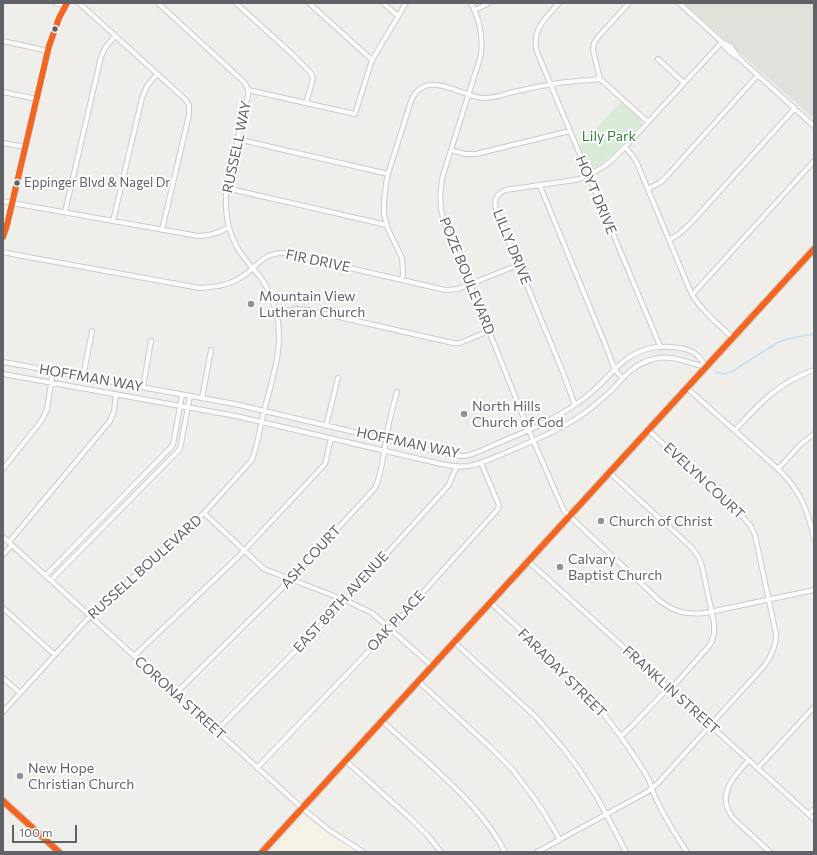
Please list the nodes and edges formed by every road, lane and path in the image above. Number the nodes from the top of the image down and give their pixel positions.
1 (55, 3) edge
2 (80, 3) edge
3 (158, 3) edge
4 (236, 3) edge
5 (309, 3) edge
6 (383, 3) edge
7 (406, 3) edge
8 (472, 3) edge
9 (489, 3) edge
10 (560, 3) edge
11 (629, 3) edge
12 (679, 3) edge
13 (66, 5) edge
14 (475, 10) junction
15 (398, 16) junction
16 (115, 36) junction
17 (3, 41) edge
18 (722, 42) junction
19 (48, 51) junction
20 (658, 59) dead end
21 (372, 60) junction
22 (157, 74) junction
23 (758, 75) junction
24 (600, 79) junction
25 (684, 83) junction
26 (551, 84) junction
27 (248, 90) junction
28 (3, 92) edge
29 (468, 94) junction
30 (37, 99) junction
31 (306, 103) junction
32 (795, 108) junction
33 (648, 122) junction
34 (814, 126) edge
35 (570, 131) junction
36 (237, 139) junction
37 (3, 142) edge
38 (25, 147) junction
39 (625, 147) junction
40 (451, 150) junction
41 (814, 161) edge
42 (388, 174) junction
43 (588, 175) junction
44 (540, 186) junction
45 (226, 188) junction
46 (648, 189) junction
47 (3, 201) edge
48 (12, 203) junction
49 (65, 212) junction
50 (112, 221) junction
51 (387, 225) junction
52 (230, 227) junction
53 (162, 230) junction
54 (3, 237) edge
55 (669, 240) junction
56 (814, 249) edge
57 (3, 252) edge
58 (518, 265) junction
59 (253, 268) junction
60 (402, 280) junction
61 (469, 285) junction
62 (692, 295) junction
63 (276, 313) junction
64 (92, 331) dead end
65 (489, 331) junction
66 (733, 338) junction
67 (151, 341) dead end
68 (660, 346) junction
69 (211, 350) dead end
70 (3, 362) edge
71 (706, 367) junction
72 (615, 370) junction
73 (814, 370) edge
74 (53, 371) junction
75 (3, 374) edge
76 (83, 377) junction
77 (338, 378) dead end
78 (622, 378) junction
79 (50, 382) junction
80 (143, 387) junction
81 (687, 388) junction
82 (397, 392) dead end
83 (116, 394) junction
84 (182, 395) junction
85 (190, 396) junction
86 (202, 398) junction
87 (180, 405) junction
88 (574, 405) junction
89 (188, 407) junction
90 (264, 411) junction
91 (262, 422) junction
92 (326, 426) junction
93 (648, 430) junction
94 (735, 430) junction
95 (529, 431) junction
96 (814, 434) edge
97 (331, 438) junction
98 (386, 440) junction
99 (533, 441) junction
100 (384, 450) junction
101 (481, 463) junction
102 (457, 466) junction
103 (3, 469) edge
104 (778, 469) junction
105 (609, 472) junction
106 (204, 513) junction
107 (569, 516) junction
108 (3, 537) edge
109 (814, 539) edge
110 (11, 544) junction
111 (244, 551) junction
112 (3, 555) edge
113 (528, 561) junction
114 (46, 575) junction
115 (291, 579) junction
116 (52, 580) junction
117 (814, 590) edge
118 (345, 600) junction
119 (768, 600) junction
120 (490, 602) junction
121 (3, 608) edge
122 (712, 612) junction
123 (90, 616) junction
124 (390, 629) junction
125 (454, 642) junction
126 (55, 655) junction
127 (134, 656) junction
128 (432, 666) junction
129 (3, 678) edge
130 (418, 682) junction
131 (669, 689) junction
132 (20, 693) junction
133 (175, 694) junction
134 (814, 707) edge
135 (3, 712) edge
136 (382, 721) junction
137 (709, 725) junction
138 (216, 731) junction
139 (621, 736) junction
140 (346, 760) junction
141 (749, 760) junction
142 (257, 768) junction
143 (758, 768) junction
144 (651, 789) junction
145 (3, 801) edge
146 (302, 808) junction
147 (814, 809) edge
148 (809, 814) junction
149 (607, 815) junction
150 (814, 819) edge
151 (560, 840) junction
152 (59, 852) edge
153 (262, 852) edge
154 (363, 852) edge
155 (441, 852) edge
156 (505, 852) edge
157 (538, 852) edge
158 (626, 852) edge
159 (687, 852) edge
160 (770, 852) edge

1 - 13 street
2 - 16 street
3 - 27 street, RUSSELL WAY
4 - 31 street
5 - 21 street
6 - 15 street
7 - 15 street
8 - 14 street, POZE BOULEVARD
9 - 14 street
10 - 26 street, HOYT DRIVE
11 - 24 street
12 - 18 street
13 - 19 street
14 - 29 street, POZE BOULEVARD
15 - 21 street
16 - 22 street
16 - 49 street
17 - 19 street
18 - 23 street
18 - 25 street, LILLY DRIVE
19 - 30 street
20 - 25 street
21 - 31 street
22 - 50 street
22 - 53 street
23 - 32 street
23 - 46 street
24 - 26 street
24 - 33 street
25 - 33 street, LILLY DRIVE
26 - 29 street
26 - 35 street, HOYT DRIVE
27 - 31 street
27 - 36 street, RUSSELL WAY
28 - 30 street
29 - 40 street, POZE BOULEVARD
29 - 42 street
30 - 38 street
32 - 34 street
32 - 55 street
33 - 39 street, LILLY DRIVE
35 - 40 street
35 - 43 street, HOYT DRIVE
36 - 42 street
36 - 45 street, RUSSELL WAY
37 - 38 street
38 - 48 street
39 - 43 street, LILLY DRIVE
39 - 46 street
40 - 61 street, POZE BOULEVARD
41 - 62 street
42 - 51 street
43 - 44 street, LILLY DRIVE
43 - 68 street, HOYT DRIVE
44 - 58 street, LILLY DRIVE
44 - 72 street
45 - 51 street
45 - 52 street, RUSSELL WAY
46 - 55 street
47 - 48 street
48 - 49 street
48 - 54 street
49 - 50 street
50 - 53 street
51 - 60 street
52 - 53 street
52 - 59 street, RUSSELL WAY
55 - 62 street
56 - 66 main road
57 - 59 street, FIR DRIVE
58 - 61 street, FIR DRIVE
58 - 88 street, LILLY DRIVE
59 - 60 street, FIR DRIVE
59 - 63 street, RUSSELL WAY
60 - 61 street, FIR DRIVE
61 - 65 street, POZE BOULEVARD
62 - 66 street
63 - 65 street
63 - 90 street, RUSSELL WAY
64 - 76 street
65 - 95 street, POZE BOULEVARD
66 - 71 main road
67 - 80 street
68 - 71 street, HOFFMAN WAY
68 - 72 street, HOFFMAN WAY
69 - 86 street
70 - 74 street, HOFFMAN WAY
71 - 78 street, HOFFMAN WAY
71 - 81 main road
72 - 78 street
72 - 88 street, HOFFMAN WAY
73 - 94 street
74 - 76 street, HOFFMAN WAY
74 - 79 street
75 - 79 street, HOFFMAN WAY
76 - 80 street, HOFFMAN WAY
77 - 92 street
78 - 99 street, HOFFMAN WAY
79 - 83 street, HOFFMAN WAY
79 - 103 street
80 - 84 street, HOFFMAN WAY
81 - 93 main road
81 - 94 street
82 - 98 street, ASH COURT
83 - 87 street, HOFFMAN WAY
83 - 110 street
84 - 85 street, HOFFMAN WAY
84 - 87 street
85 - 86 street, HOFFMAN WAY
85 - 89 street
86 - 90 street, HOFFMAN WAY
87 - 89 street, HOFFMAN WAY
87 - 114 street
88 - 95 street, HOFFMAN WAY
89 - 91 street, HOFFMAN WAY
89 - 116 street
90 - 91 street, RUSSELL BOULEVARD
90 - 92 street, HOFFMAN WAY
91 - 97 street, HOFFMAN WAY
91 - 106 street, RUSSELL BOULEVARD
92 - 98 street, HOFFMAN WAY
93 - 105 main road
93 - 119 street, EVELYN COURT
94 - 104 street
95 - 98 street, HOFFMAN WAY
95 - 99 street, POZE BOULEVARD
96 - 104 street
97 - 100 street, HOFFMAN WAY
97 - 111 street
98 - 100 street, ASH COURT
99 - 101 street, HOFFMAN WAY
99 - 107 street, POZE BOULEVARD
100 - 102 street, HOFFMAN WAY
100 - 115 street, ASH COURT
101 - 102 street, HOFFMAN WAY
101 - 124 street, OAK PLACE
102 - 118 street, EAST 89TH AVENUE
104 - 109 street
105 - 107 main road
105 - 122 street
106 - 111 street
106 - 123 street, RUSSELL BOULEVARD
107 - 113 main road
107 - 122 street, POZE BOULEVARD
108 - 110 street, CORONA STREET
110 - 112 street
110 - 114 street, CORONA STREET
111 - 115 street
111 - 127 street
113 - 120 main road
113 - 131 street, FRANKLIN STREET
114 - 116 street, CORONA STREET
115 - 118 street
115 - 133 street, ASH COURT
116 - 123 street, CORONA STREET
117 - 119 street, POZE BOULEVARD
118 - 124 street
118 - 138 street, EAST 89TH AVENUE
119 - 122 street, POZE BOULEVARD
119 - 137 street, EVELYN COURT
120 - 125 main road
120 - 139 street, FARADAY STREET
121 - 126 street
122 - 131 street
123 - 126 street, RUSSELL BOULEVARD
123 - 127 street, CORONA STREET
124 - 128 street
124 - 142 street, OAK PLACE
125 - 128 main road
125 - 149 street
126 - 132 street, RUSSELL BOULEVARD
127 - 133 street, CORONA STREET
128 - 130 main road
129 - 132 street
130 - 136 main road
130 - 151 street
131 - 137 street, FRANKLIN STREET
131 - 139 street
132 - 135 street, RUSSELL BOULEVARD
133 - 138 street, CORONA STREET
134 - 143 street
136 - 140 main road
136 - 156 street
137 - 141 street, FRANKLIN STREET
137 - 144 street, EVELYN COURT
138 - 142 street, CORONA STREET
139 - 144 street, FARADAY STREET
140 - 146 main road
140 - 155 street
141 - 143 street, FRANKLIN STREET
141 - 160 street
142 - 146 street, CORONA STREET
143 - 148 street, FRANKLIN STREET
144 - 149 street, EVELYN COURT
144 - 159 street, FARADAY STREET
145 - 152 main road
146 - 153 main road
146 - 154 street, CORONA STREET
147 - 148 street
148 - 150 street, FRANKLIN STREET
149 - 151 street, EVELYN COURT
149 - 158 street
151 - 157 street, EVELYN COURT

